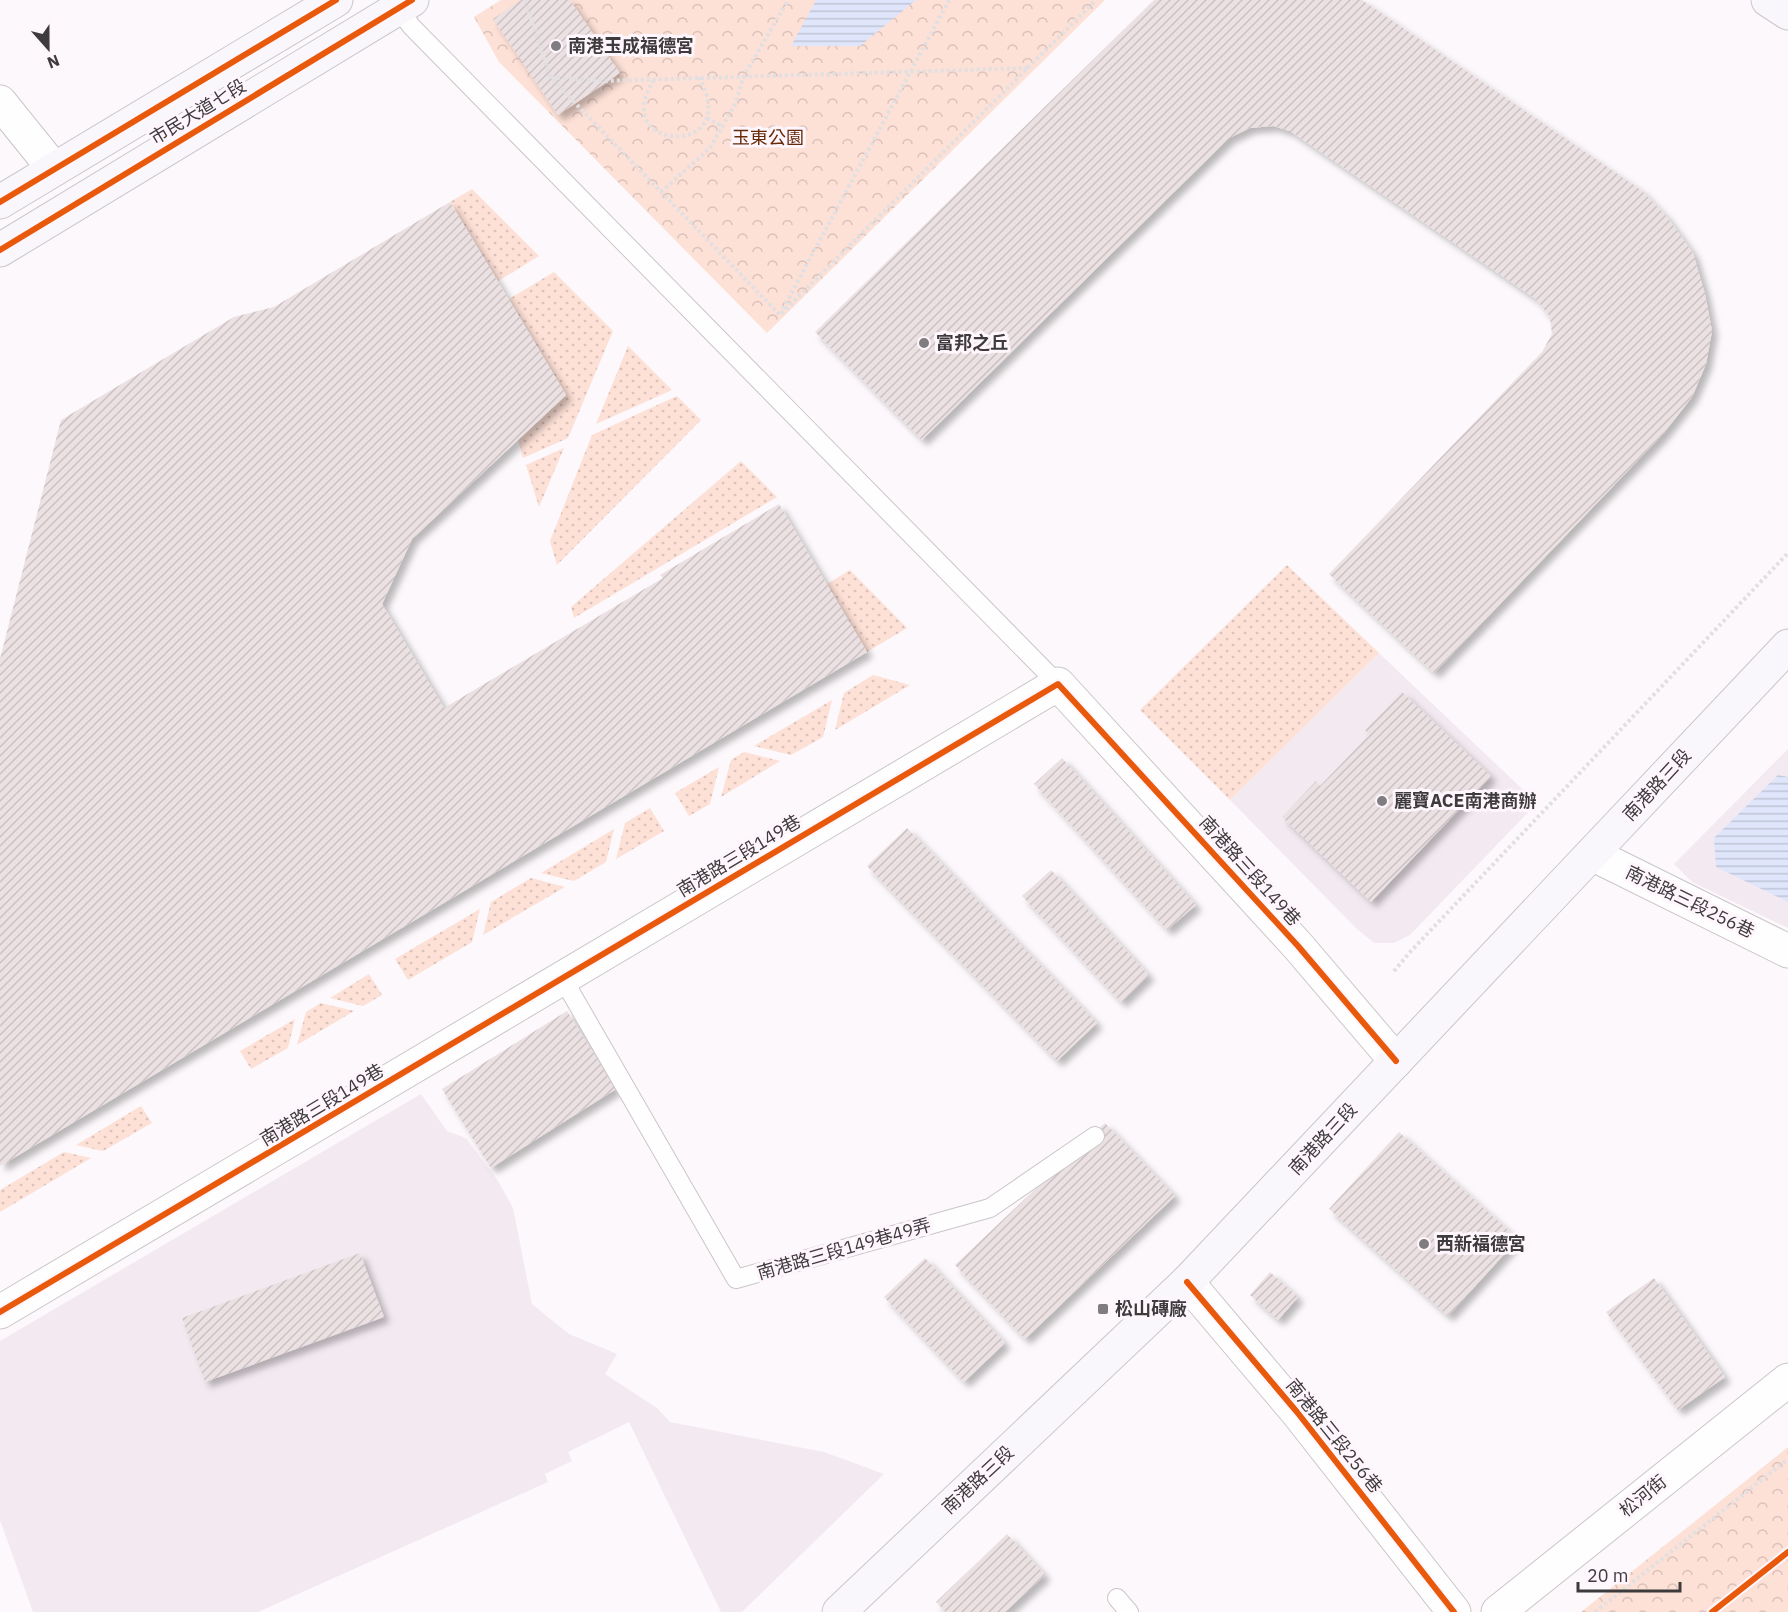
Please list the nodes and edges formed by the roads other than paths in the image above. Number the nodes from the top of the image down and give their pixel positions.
1 (336, 0) edge
2 (1768, 0) edge
3 (405, 4) edge
4 (1788, 13) edge
5 (0, 102) edge
6 (11, 136) edge
7 (54, 169) junction
8 (0, 202) edge
9 (0, 250) edge
10 (1788, 646) edge
11 (1058, 684) junction
12 (1592, 854) junction
13 (1788, 951) edge
14 (563, 979) junction
15 (1396, 1061) junction
16 (1095, 1136) dead end
17 (1187, 1282) junction
18 (0, 1312) edge
19 (1788, 1380) edge
20 (1117, 1598) dead end
21 (839, 1612) edge
22 (1129, 1612) edge
23 (1454, 1612) edge
24 (1498, 1612) edge

1 - 7 main road, 市民大道七段
2 - 4 main road
3 - 9 main road, 市民大道七段
3 - 11 lane
5 - 6 street
6 - 7 street
7 - 8 main road, 市民大道七段
10 - 12 main road, 南港路三段
11 - 14 street, 南港路三段149巷
11 - 15 street, 南港路三段149巷
12 - 13 street, 南港路三段256巷
12 - 15 main road, 南港路三段
14 - 16 lane, 南港路三段149巷49弄
14 - 18 street, 南港路三段149巷
15 - 17 main road, 南港路三段
17 - 21 main road, 南港路三段
17 - 23 street, 南港路三段256巷
19 - 24 street, 松河街
20 - 22 lane

